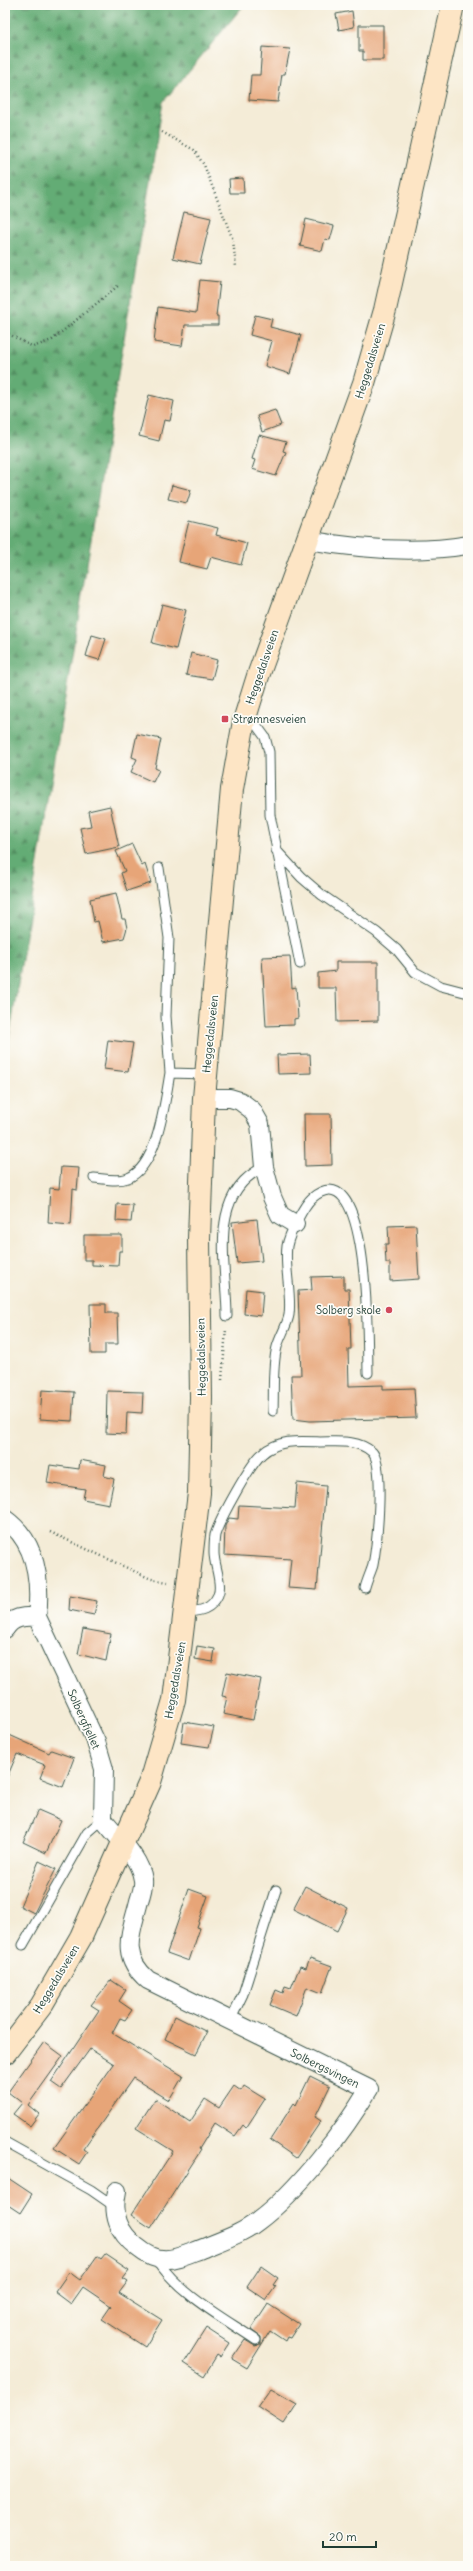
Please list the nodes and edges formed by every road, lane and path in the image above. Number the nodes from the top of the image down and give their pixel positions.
1 (453, 5) edge
2 (162, 132) dead end
3 (236, 267) dead end
4 (119, 285) dead end
5 (5, 332) edge
6 (307, 540) junction
7 (468, 545) edge
8 (244, 721) junction
9 (276, 850) junction
10 (159, 868) dead end
11 (300, 964) dead end
12 (468, 993) edge
13 (170, 1073) junction
14 (206, 1074) junction
15 (204, 1098) junction
16 (264, 1167) junction
17 (94, 1178) dead end
18 (295, 1224) junction
19 (227, 1316) joint
20 (368, 1373) dead end
21 (222, 1384) dead end
22 (273, 1410) dead end
23 (5, 1519) edge
24 (50, 1532) dead end
25 (168, 1582) dead end
26 (365, 1588) dead end
27 (186, 1612) junction
28 (37, 1617) junction
29 (5, 1629) edge
30 (103, 1818) junction
31 (123, 1844) junction
32 (276, 1890) dead end
33 (23, 1946) dead end
34 (230, 2022) junction
35 (5, 2053) edge
36 (5, 2142) edge
37 (115, 2199) joint
38 (157, 2260) junction
39 (256, 2340) dead end

1 - 6 main road, Heggedalsveien
2 - 3 path
4 - 5 path
6 - 7 street
6 - 8 main road, Heggedalsveien
8 - 9 lane
8 - 14 main road, Heggedalsveien
9 - 11 lane
9 - 12 lane
10 - 13 lane
13 - 14 lane
13 - 17 lane
14 - 15 main road, Heggedalsveien
15 - 16 street
15 - 27 main road, Heggedalsveien
16 - 18 street
16 - 19 lane
18 - 20 lane
18 - 22 lane
19 - 21 path
23 - 28 street
24 - 25 path
26 - 27 lane
27 - 31 main road, Heggedalsveien
28 - 29 street
28 - 30 street, Solbergfjellet
30 - 31 street
30 - 33 lane
31 - 34 street, Solbergsvingen
31 - 35 main road, Heggedalsveien
32 - 34 lane
34 - 38 street, Solbergsvingen
36 - 37 lane
37 - 38 street
38 - 39 lane

